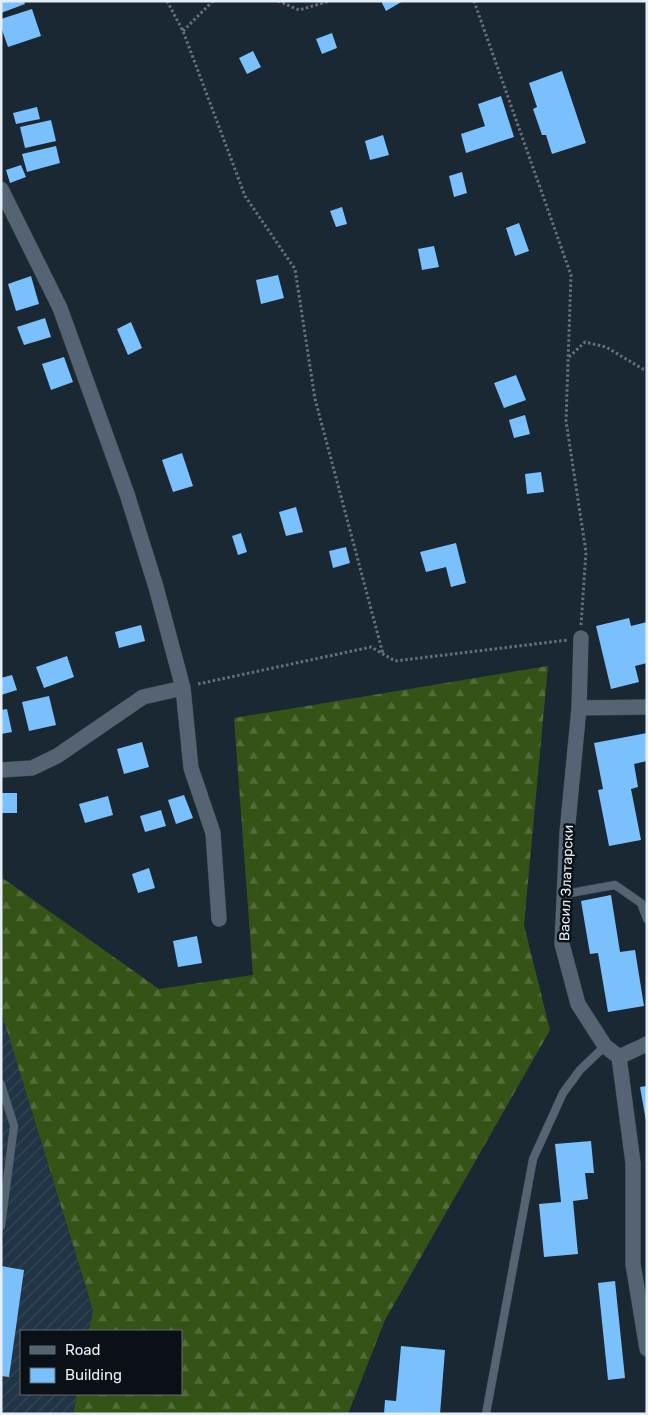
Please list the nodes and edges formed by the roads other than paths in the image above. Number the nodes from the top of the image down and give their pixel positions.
1 (1, 189) edge
2 (581, 638) road end
3 (182, 688) junction
4 (647, 707) edge
5 (579, 708) junction
6 (1, 770) edge
7 (564, 894) junction
8 (219, 919) dead end
9 (647, 919) edge
10 (647, 1044) edge
11 (605, 1046) junction
12 (619, 1057) junction
13 (1, 1084) edge
14 (1, 1226) edge
15 (647, 1349) edge
16 (486, 1414) edge

1 - 3 street
2 - 5 street, Васил Златарски
3 - 6 street
3 - 8 street
4 - 5 street
5 - 7 street, Васил Златарски
7 - 9 lane
7 - 11 street, Васил Златарски
10 - 12 street
11 - 12 street, Васил Златарски
11 - 16 lane
12 - 15 street
13 - 14 lane

